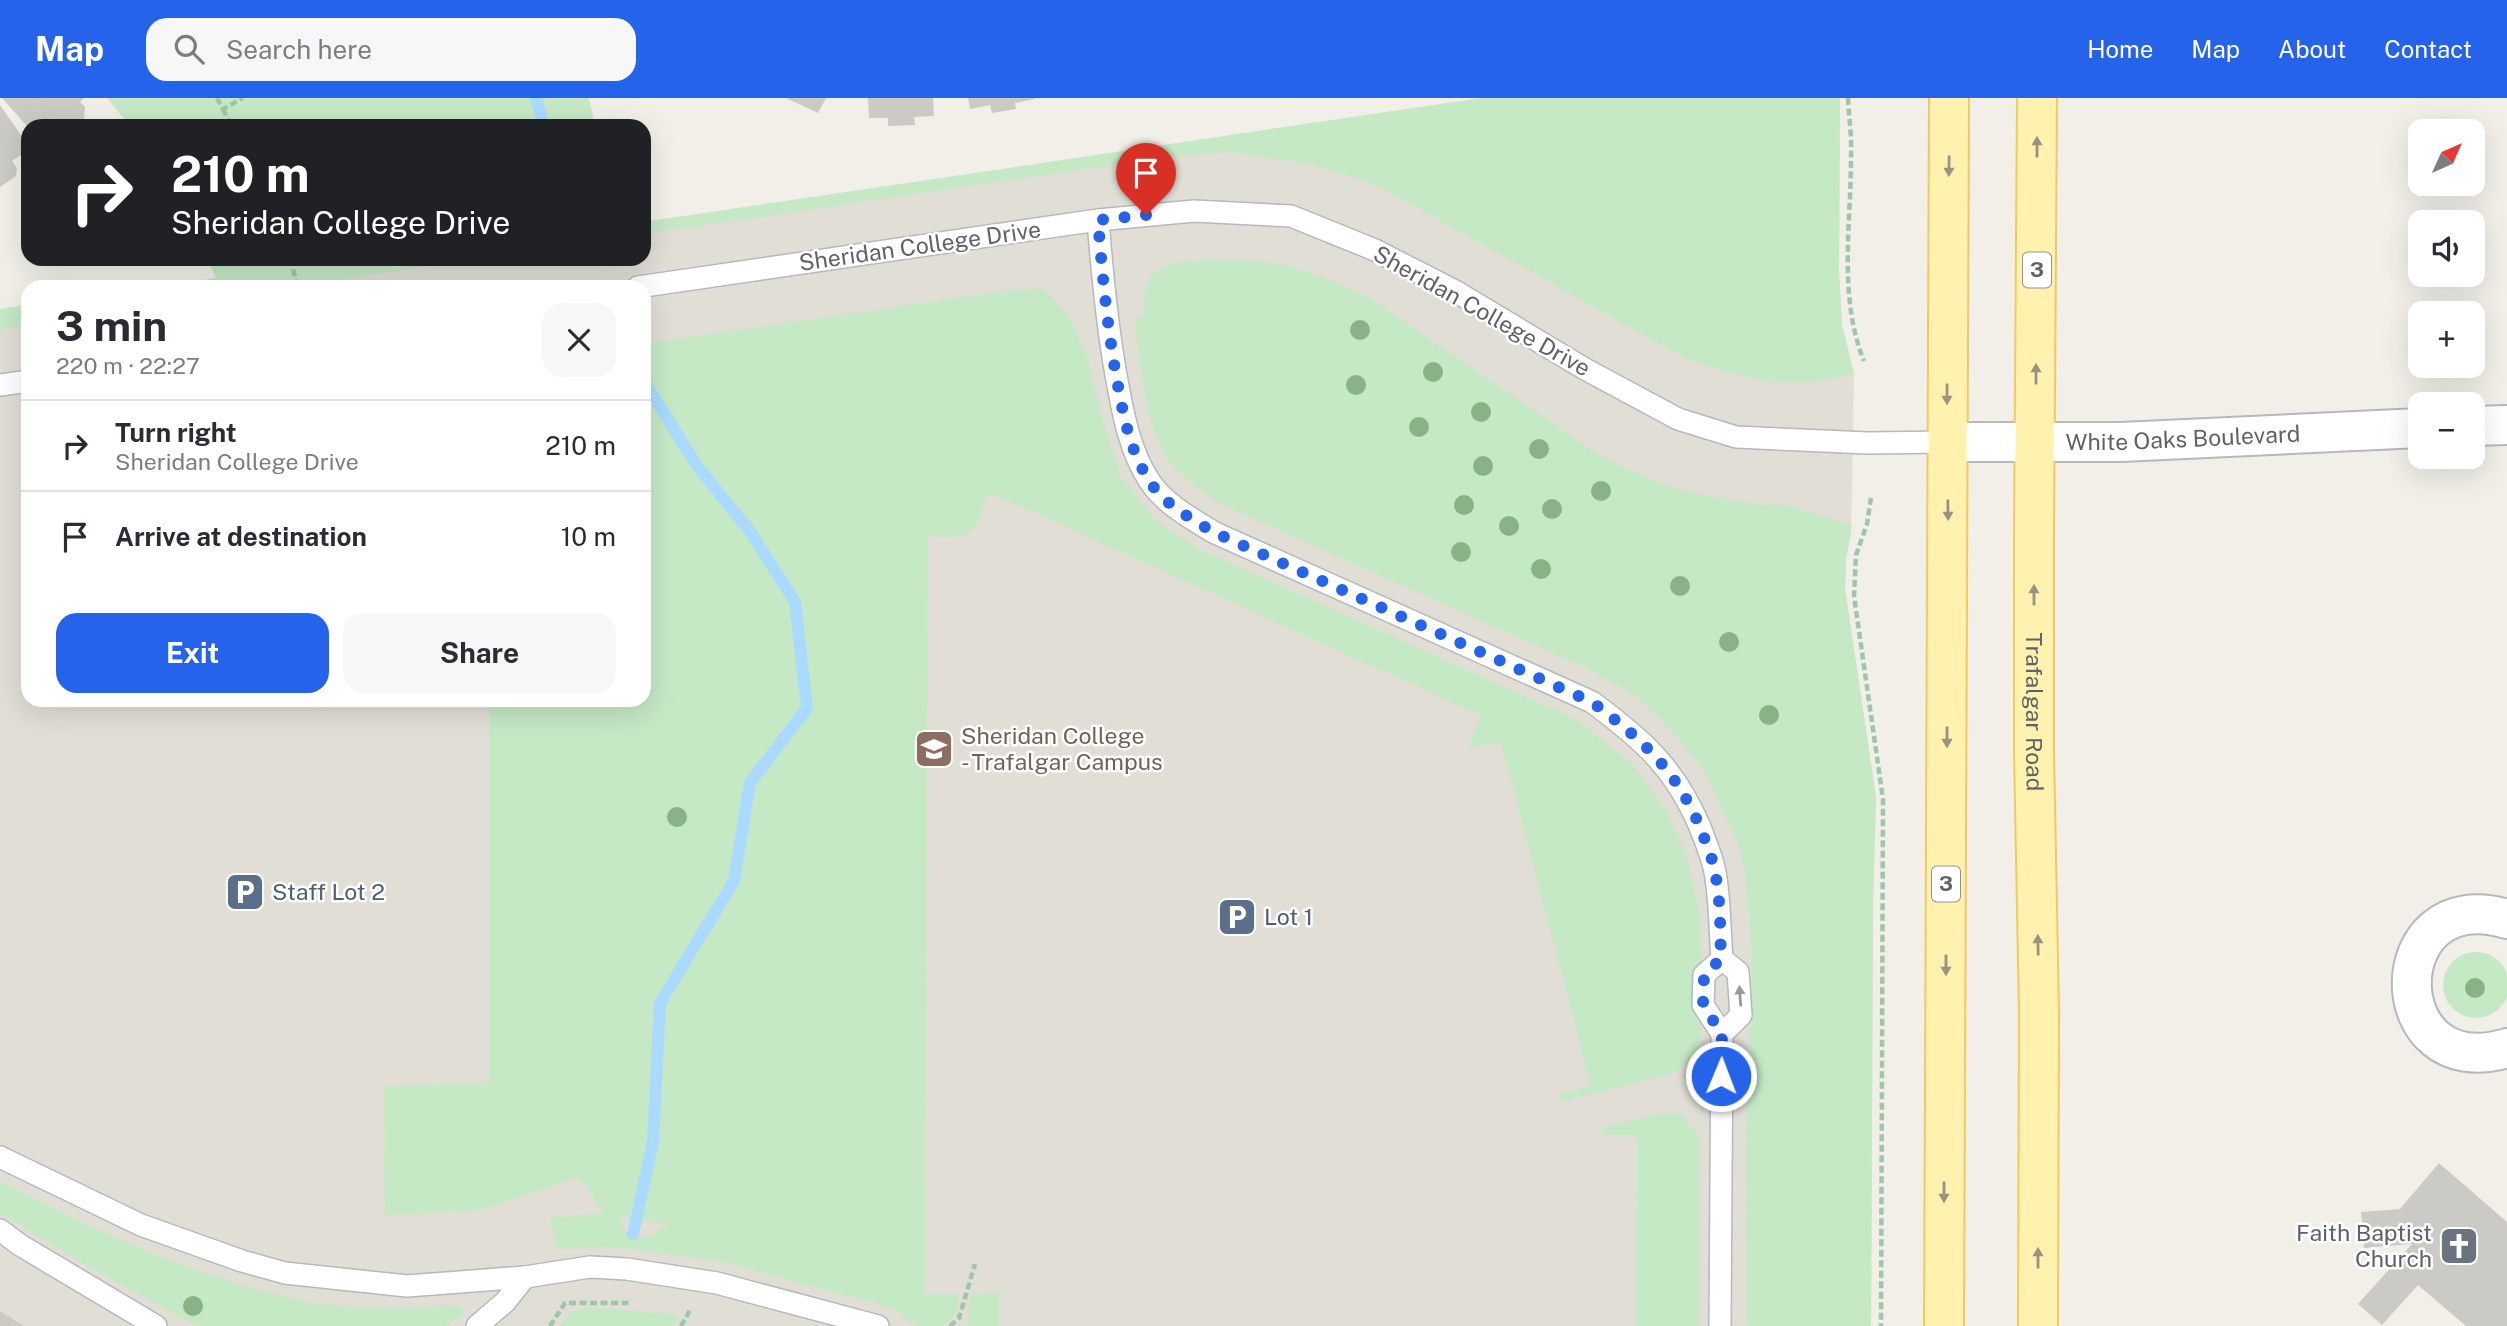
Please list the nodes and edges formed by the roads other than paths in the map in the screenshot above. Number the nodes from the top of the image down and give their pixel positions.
1 (1949, 98) edge
2 (2037, 98) edge
3 (1098, 220) junction
4 (651, 285) edge
5 (21, 382) edge
6 (0, 385) edge
7 (2507, 425) edge
8 (2485, 426) edge
9 (2408, 429) edge
10 (1947, 442) junction
11 (2036, 443) junction
12 (2507, 919) edge
13 (1721, 959) junction
14 (1722, 1034) junction
15 (2507, 1048) edge
16 (0, 1157) edge
17 (0, 1230) edge
18 (525, 1277) junction
19 (156, 1326) edge
20 (477, 1326) edge
21 (878, 1326) edge
22 (1720, 1326) edge
23 (1944, 1326) edge
24 (2038, 1326) edge

1 -> 10 main road, 3
11 -> 2 main road, Trafalgar Road / 3
3 - 4 lane, Sheridan College Drive
3 - 10 lane, Sheridan College Drive
3 - 13 lane
5 - 6 lane
7 - 8 street
9 - 11 street, White Oaks Boulevard
10 - 11 street, White Oaks Boulevard
10 -> 23 main road, 3
24 -> 11 main road, Trafalgar Road / 3
12 - 15 street
13 - 14 lane
14 -> 13 lane
14 - 22 lane
16 - 18 lane
17 - 19 lane
18 - 20 lane
18 - 21 lane

